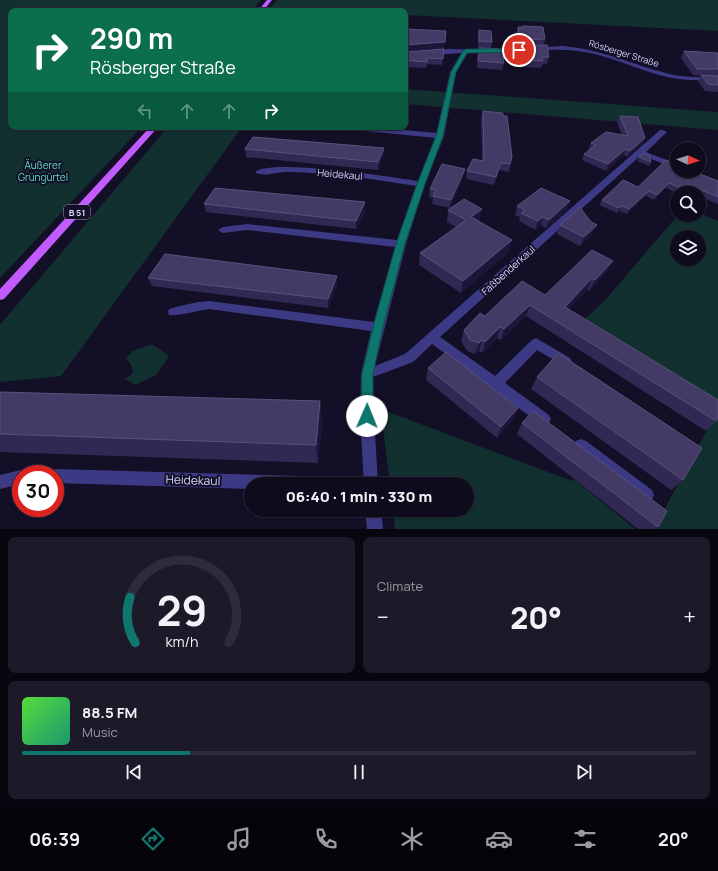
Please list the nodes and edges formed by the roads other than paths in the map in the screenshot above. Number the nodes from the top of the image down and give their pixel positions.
1 (270, 0) edge
2 (263, 8) edge
3 (466, 51) junction
4 (408, 55) edge
5 (718, 79) edge
6 (151, 130) edge
7 (377, 130) edge
8 (663, 132) dead end
9 (440, 136) junction
10 (640, 152) junction
11 (670, 164) edge
12 (259, 172) dead end
13 (421, 184) junction
14 (223, 230) dead end
15 (401, 244) junction
16 (0, 296) edge
17 (173, 312) dead end
18 (378, 327) junction
19 (432, 338) junction
20 (576, 368) edge
21 (367, 374) junction
22 (496, 384) junction
23 (552, 426) edge
24 (571, 439) edge
25 (64, 476) edge
26 (371, 477) edge
27 (12, 479) edge
28 (244, 481) edge
29 (0, 482) edge
30 (647, 494) edge
31 (374, 517) edge
32 (375, 529) edge

1 - 2 main road
3 - 4 street, Rösberger Straße
3 - 5 street, Rösberger Straße
3 - 9 street
6 - 16 main road, B 51
7 - 9 street
8 - 10 street, Faßbenderkaul
9 - 13 street
10 - 11 street
10 - 19 street, Faßbenderkaul
12 - 13 street, Heidekaul
13 - 15 street
14 - 15 street
15 - 18 street
17 - 18 street
18 - 21 street
19 - 21 street, Faßbenderkaul
19 - 22 street
20 - 22 street
21 - 26 street
22 - 23 street
24 - 30 street
25 - 28 street, Heidekaul
27 - 29 street
31 - 32 street

